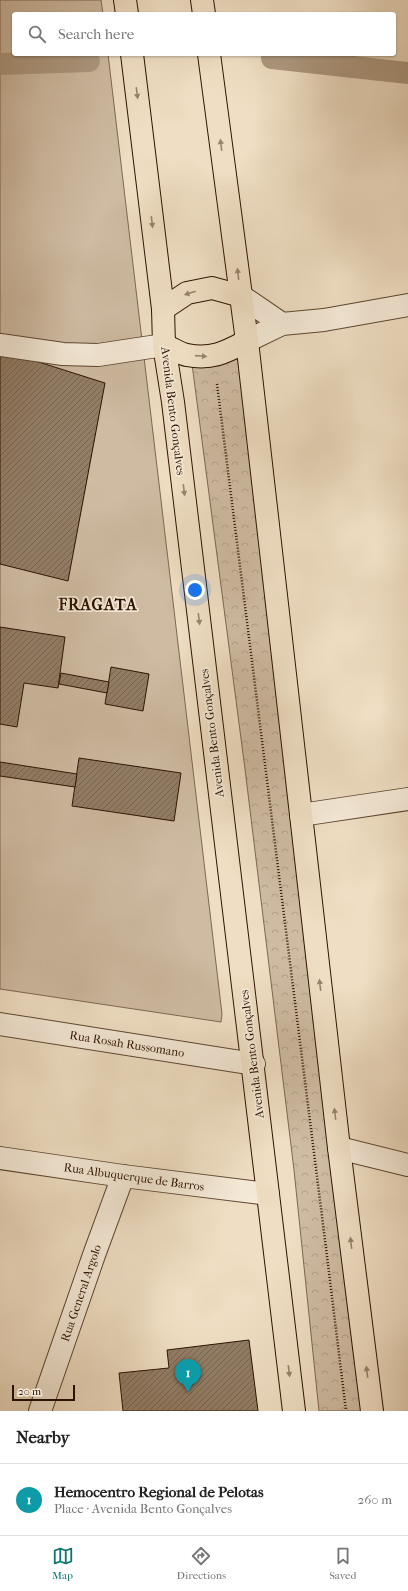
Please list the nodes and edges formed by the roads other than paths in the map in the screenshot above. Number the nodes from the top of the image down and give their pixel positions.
1 (125, 0) edge
2 (202, 0) edge
3 (127, 12) edge
4 (204, 12) edge
5 (132, 56) edge
6 (209, 56) edge
7 (241, 296) junction
8 (408, 305) edge
9 (162, 309) junction
10 (282, 324) junction
11 (247, 341) junction
12 (0, 345) edge
13 (164, 345) junction
14 (408, 799) edge
15 (301, 815) junction
16 (0, 1024) edge
17 (254, 1064) junction
18 (339, 1148) junction
19 (0, 1158) edge
20 (408, 1165) edge
21 (123, 1176) junction
22 (268, 1194) junction
23 (40, 1411) edge
24 (294, 1411) edge
25 (372, 1411) edge

1 - 3 main road
2 - 4 main road
5 -> 9 main road, Avenida Bento Gonçalves
7 -> 6 main road
7 -> 9 main road
7 - 10 street
7 - 11 main road
8 - 10 street
9 - 13 main road, Avenida Bento Gonçalves
10 - 11 street
13 -> 11 main road
11 - 15 main road
12 - 13 street
13 -> 17 main road, Avenida Bento Gonçalves
14 - 15 street
18 -> 15 main road
16 - 17 street, Rua Rosah Russomano
17 - 22 main road, Avenida Bento Gonçalves
18 - 20 street
25 -> 18 main road
19 - 21 street, Rua Albuquerque de Barros
21 - 22 street, Rua Albuquerque de Barros
21 - 23 street, Rua General Argolo
22 -> 24 main road, Avenida Bento Gonçalves

